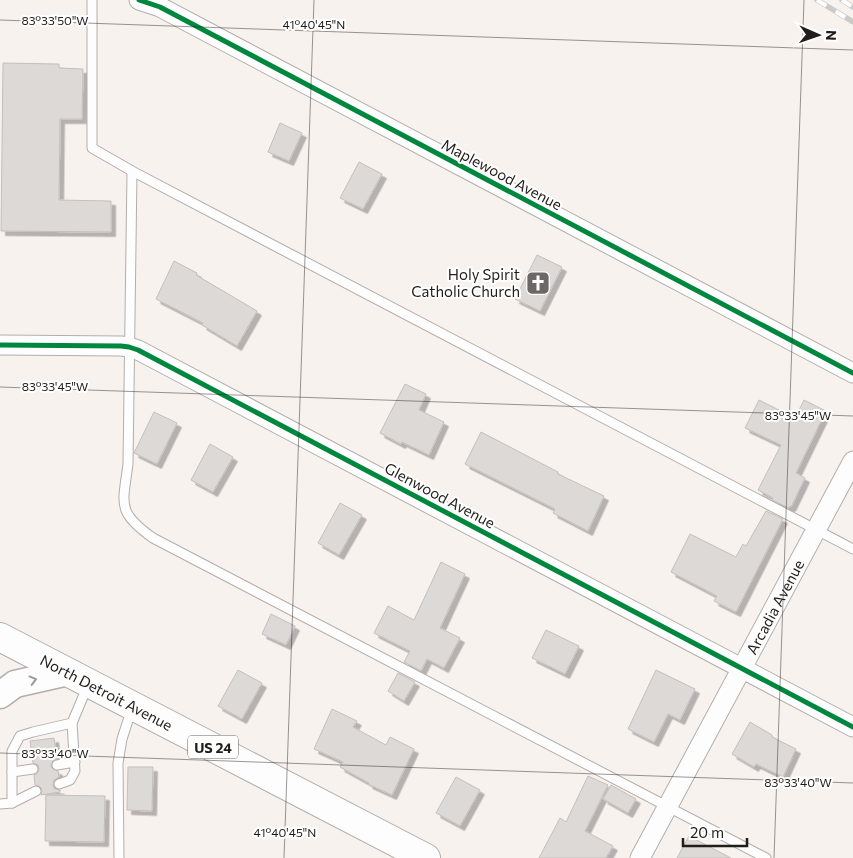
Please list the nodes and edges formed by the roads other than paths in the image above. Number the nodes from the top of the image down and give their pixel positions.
1 (92, 0) edge
2 (139, 0) edge
3 (132, 171) junction
4 (0, 345) edge
5 (129, 347) junction
6 (853, 374) edge
7 (853, 462) edge
8 (817, 530) junction
9 (853, 549) edge
10 (0, 636) edge
11 (741, 669) junction
12 (79, 677) junction
13 (0, 695) edge
14 (132, 705) junction
15 (72, 724) junction
16 (853, 727) edge
17 (75, 762) junction
18 (57, 765) dead end
19 (33, 769) dead end
20 (12, 772) junction
21 (60, 784) dead end
22 (36, 791) dead end
23 (12, 803) junction
24 (0, 804) edge
25 (668, 806) junction
26 (119, 858) edge
27 (426, 858) edge
28 (640, 858) edge
29 (766, 858) edge

1 - 3 lane
2 - 6 street, Maplewood Avenue
3 - 5 lane
3 - 8 lane
4 - 5 street, Glenwood Avenue
5 - 11 street, Glenwood Avenue
5 - 25 lane
7 - 8 street, Arcadia Avenue
8 - 9 lane
8 - 11 street, Arcadia Avenue
10 - 12 main road, North Detroit Avenue / US 24
11 - 16 street, Glenwood Avenue
11 - 25 street, Arcadia Avenue
13 -> 12 main road
12 - 14 main road, North Detroit Avenue / US 24
12 - 15 lane
14 - 26 lane
14 - 27 main road, North Detroit Avenue / US 24
15 - 17 lane
15 - 20 lane
17 - 18 lane
17 - 21 lane
19 - 20 lane
20 - 23 lane
22 - 23 lane
23 - 24 lane
25 - 28 street, Arcadia Avenue
25 - 29 lane

